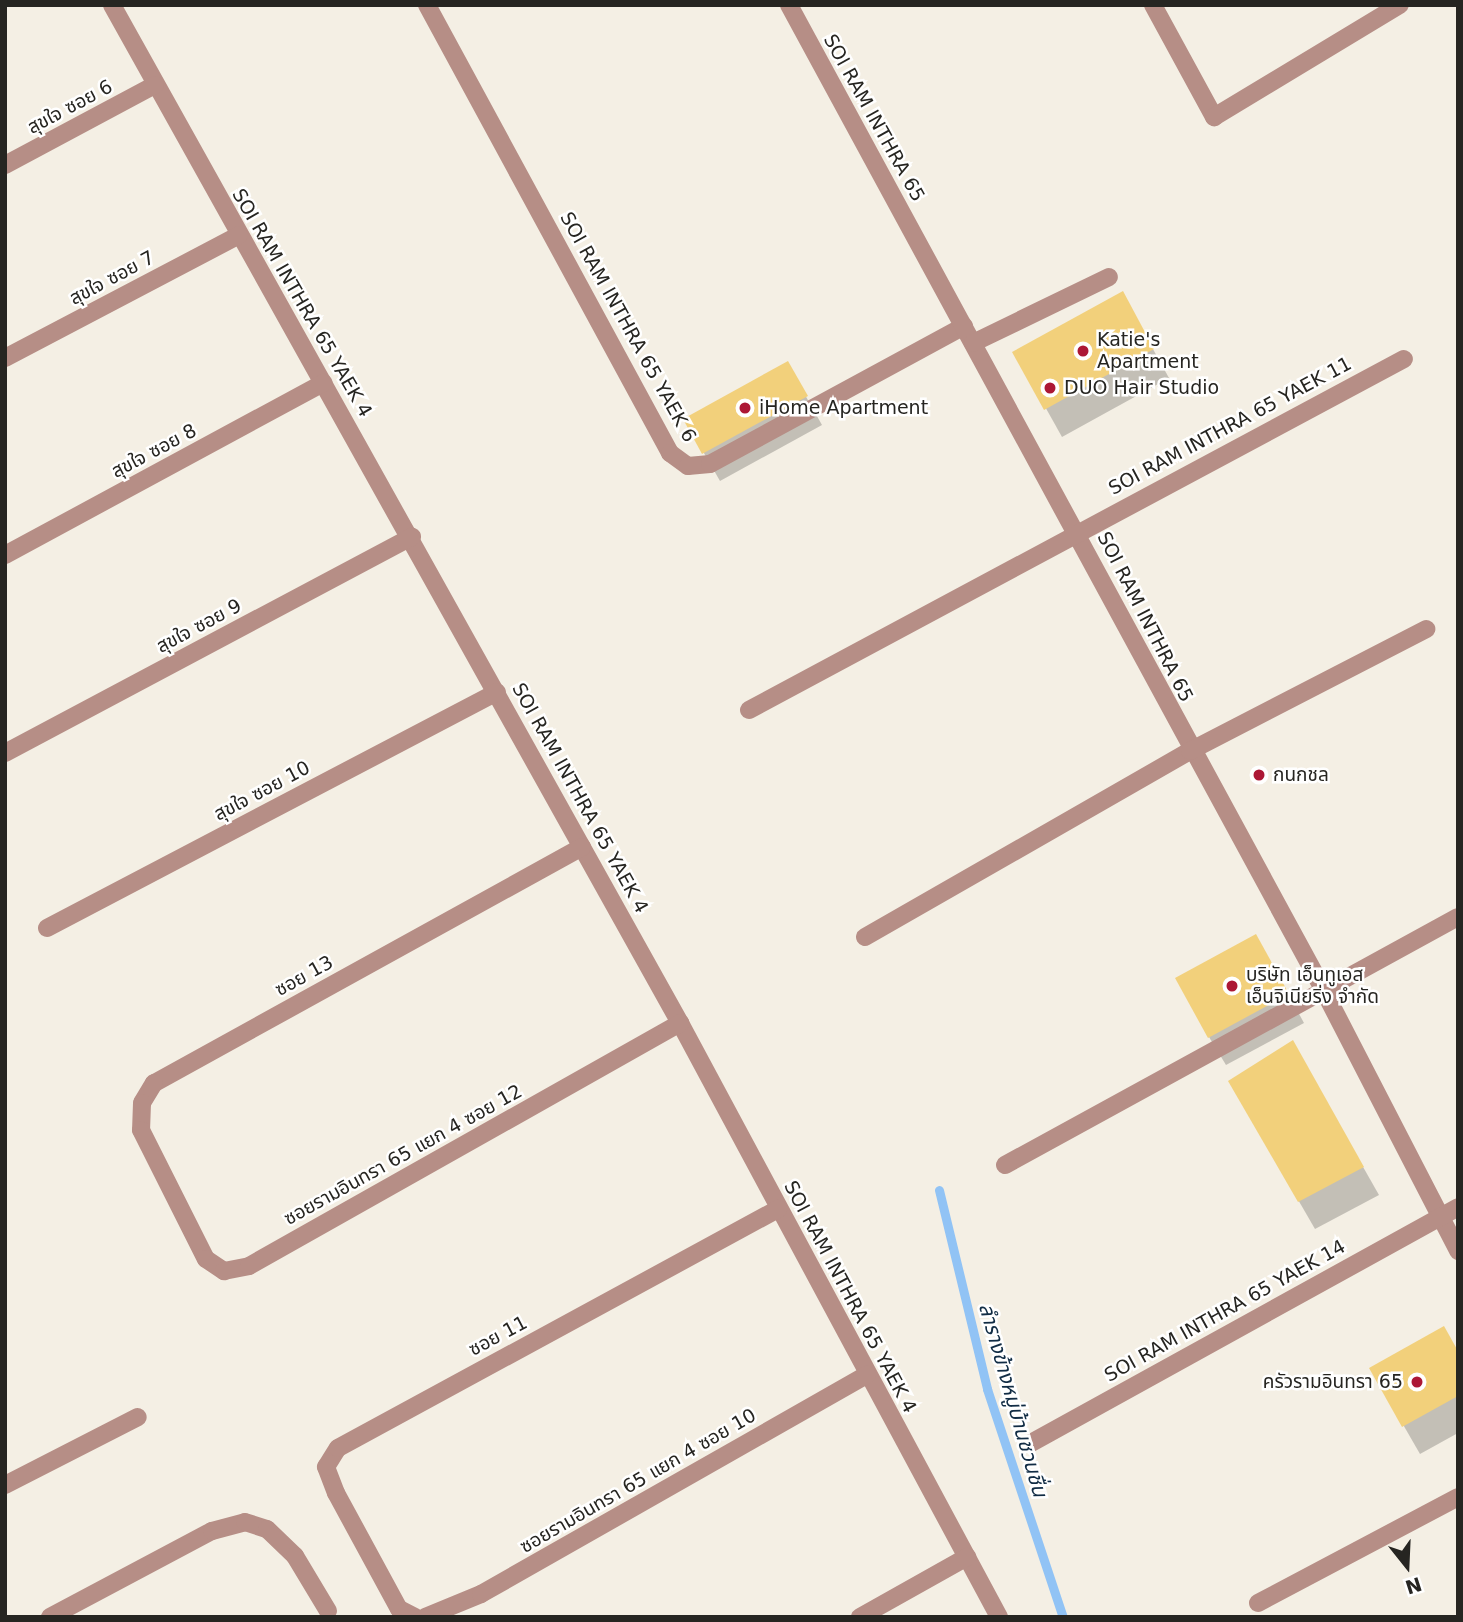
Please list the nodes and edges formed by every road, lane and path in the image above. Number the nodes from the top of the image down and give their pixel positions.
1 (112, 5) edge
2 (427, 5) edge
3 (789, 5) edge
4 (1153, 5) edge
5 (1401, 5) edge
6 (155, 85) junction
7 (5, 165) edge
8 (239, 235) junction
9 (1109, 277) dead end
10 (964, 326) junction
11 (973, 343) junction
12 (5, 358) edge
13 (1404, 359) dead end
14 (323, 383) junction
15 (1077, 531) junction
16 (412, 537) junction
17 (5, 555) edge
18 (1426, 629) dead end
19 (497, 692) junction
20 (749, 710) dead end
21 (1190, 751) junction
22 (5, 753) edge
23 (582, 847) junction
24 (1458, 917) edge
25 (47, 928) dead end
26 (865, 937) dead end
27 (1323, 989) junction
28 (680, 1023) junction
29 (1005, 1165) dead end
30 (174, 1195) joint
31 (1458, 1207) edge
32 (778, 1209) junction
33 (1440, 1216) junction
34 (1458, 1251) edge
35 (867, 1375) junction
36 (138, 1417) dead end
37 (1031, 1443) dead end
38 (5, 1485) edge
39 (1458, 1497) edge
40 (967, 1557) junction
41 (1258, 1603) dead end
42 (328, 1611) dead end
43 (50, 1617) edge
44 (415, 1617) edge
45 (425, 1617) edge
46 (860, 1617) edge
47 (999, 1617) edge

1 - 6 street, SOI RAM INTHRA 65 YAEK 4
2 - 10 street, SOI RAM INTHRA 65 YAEK 6
3 - 10 street, SOI RAM INTHRA 65
4 - 5 street
6 - 7 street, สุขใจ ซอย 6
6 - 8 street, SOI RAM INTHRA 65 YAEK 4
8 - 12 street, สุขใจ ซอย 7
8 - 14 street, SOI RAM INTHRA 65 YAEK 4
9 - 11 street
10 - 11 street, SOI RAM INTHRA 65
11 - 15 street, SOI RAM INTHRA 65
13 - 15 street, SOI RAM INTHRA 65 YAEK 11
14 - 16 street, SOI RAM INTHRA 65 YAEK 4
14 - 17 street, สุขใจ ซอย 8
15 - 20 street, SOI RAM INTHRA 65 YAEK 11
15 - 21 street, SOI RAM INTHRA 65
16 - 19 street, SOI RAM INTHRA 65 YAEK 4
16 - 22 street, สุขใจ ซอย 9
18 - 21 street
19 - 23 street, SOI RAM INTHRA 65 YAEK 4
19 - 25 street, สุขใจ ซอย 10
21 - 26 street
21 - 27 street, SOI RAM INTHRA 65
23 - 28 street, SOI RAM INTHRA 65 YAEK 4
23 - 30 street, ซอย 13
24 - 27 street
27 - 29 street
27 - 33 street, SOI RAM INTHRA 65
28 - 30 street, ซอยรามอินทรา 65 แยก 4 ซอย 12
28 - 32 street, SOI RAM INTHRA 65 YAEK 4
31 - 33 street, SOI RAM INTHRA 65 YAEK 14
32 - 35 street, SOI RAM INTHRA 65 YAEK 4
32 - 44 street, ซอย 11
33 - 34 street, SOI RAM INTHRA 65
33 - 37 street, SOI RAM INTHRA 65 YAEK 14
35 - 40 street, SOI RAM INTHRA 65 YAEK 4
35 - 45 street, ซอยรามอินทรา 65 แยก 4 ซอย 10
36 - 38 street
39 - 41 street
40 - 46 street
40 - 47 street, SOI RAM INTHRA 65 YAEK 4
42 - 43 street

